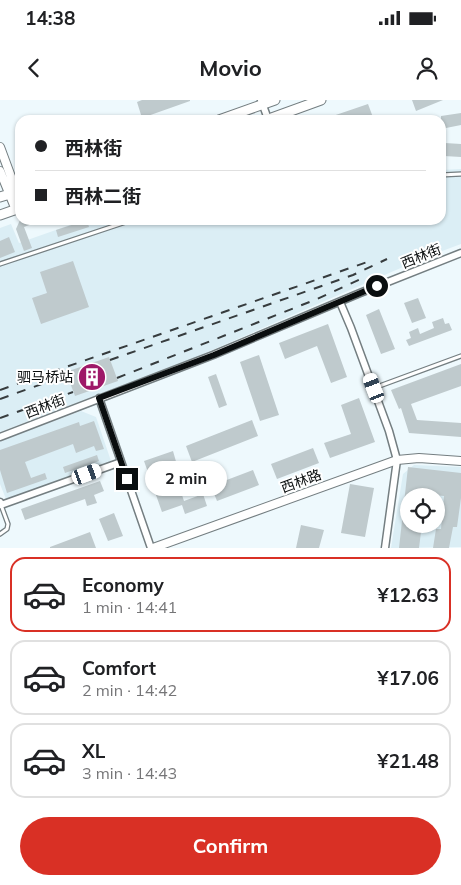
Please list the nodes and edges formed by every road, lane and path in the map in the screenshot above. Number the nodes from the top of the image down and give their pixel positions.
1 (275, 100) edge
2 (321, 100) edge
3 (262, 102) edge
4 (231, 115) edge
5 (266, 115) edge
6 (280, 115) edge
7 (0, 147) edge
8 (0, 172) edge
9 (461, 174) edge
10 (446, 175) edge
11 (11, 193) edge
12 (15, 210) edge
13 (0, 215) edge
14 (117, 225) edge
15 (461, 253) edge
16 (0, 264) edge
17 (340, 302) junction
18 (461, 356) edge
19 (374, 388) junction
20 (99, 398) junction
21 (0, 437) edge
22 (397, 460) junction
23 (461, 461) edge
24 (121, 462) junction
25 (1, 503) edge
26 (0, 534) edge
27 (152, 548) edge
28 (385, 548) edge

1 - 3 main road
2 - 6 main road
3 - 4 main road
3 - 5 street
7 - 11 street
8 - 11 street
9 - 10 lane
12 - 13 main road
14 - 16 lane
15 - 17 street, 西林街
17 - 19 street
17 - 20 street, 西林街
18 - 19 lane
19 - 22 street
20 - 21 street, 西林街
20 - 24 street
22 - 23 street, 西林路
22 - 27 street, 西林路
22 - 28 street
24 - 25 street
24 - 27 street
25 - 26 lane

